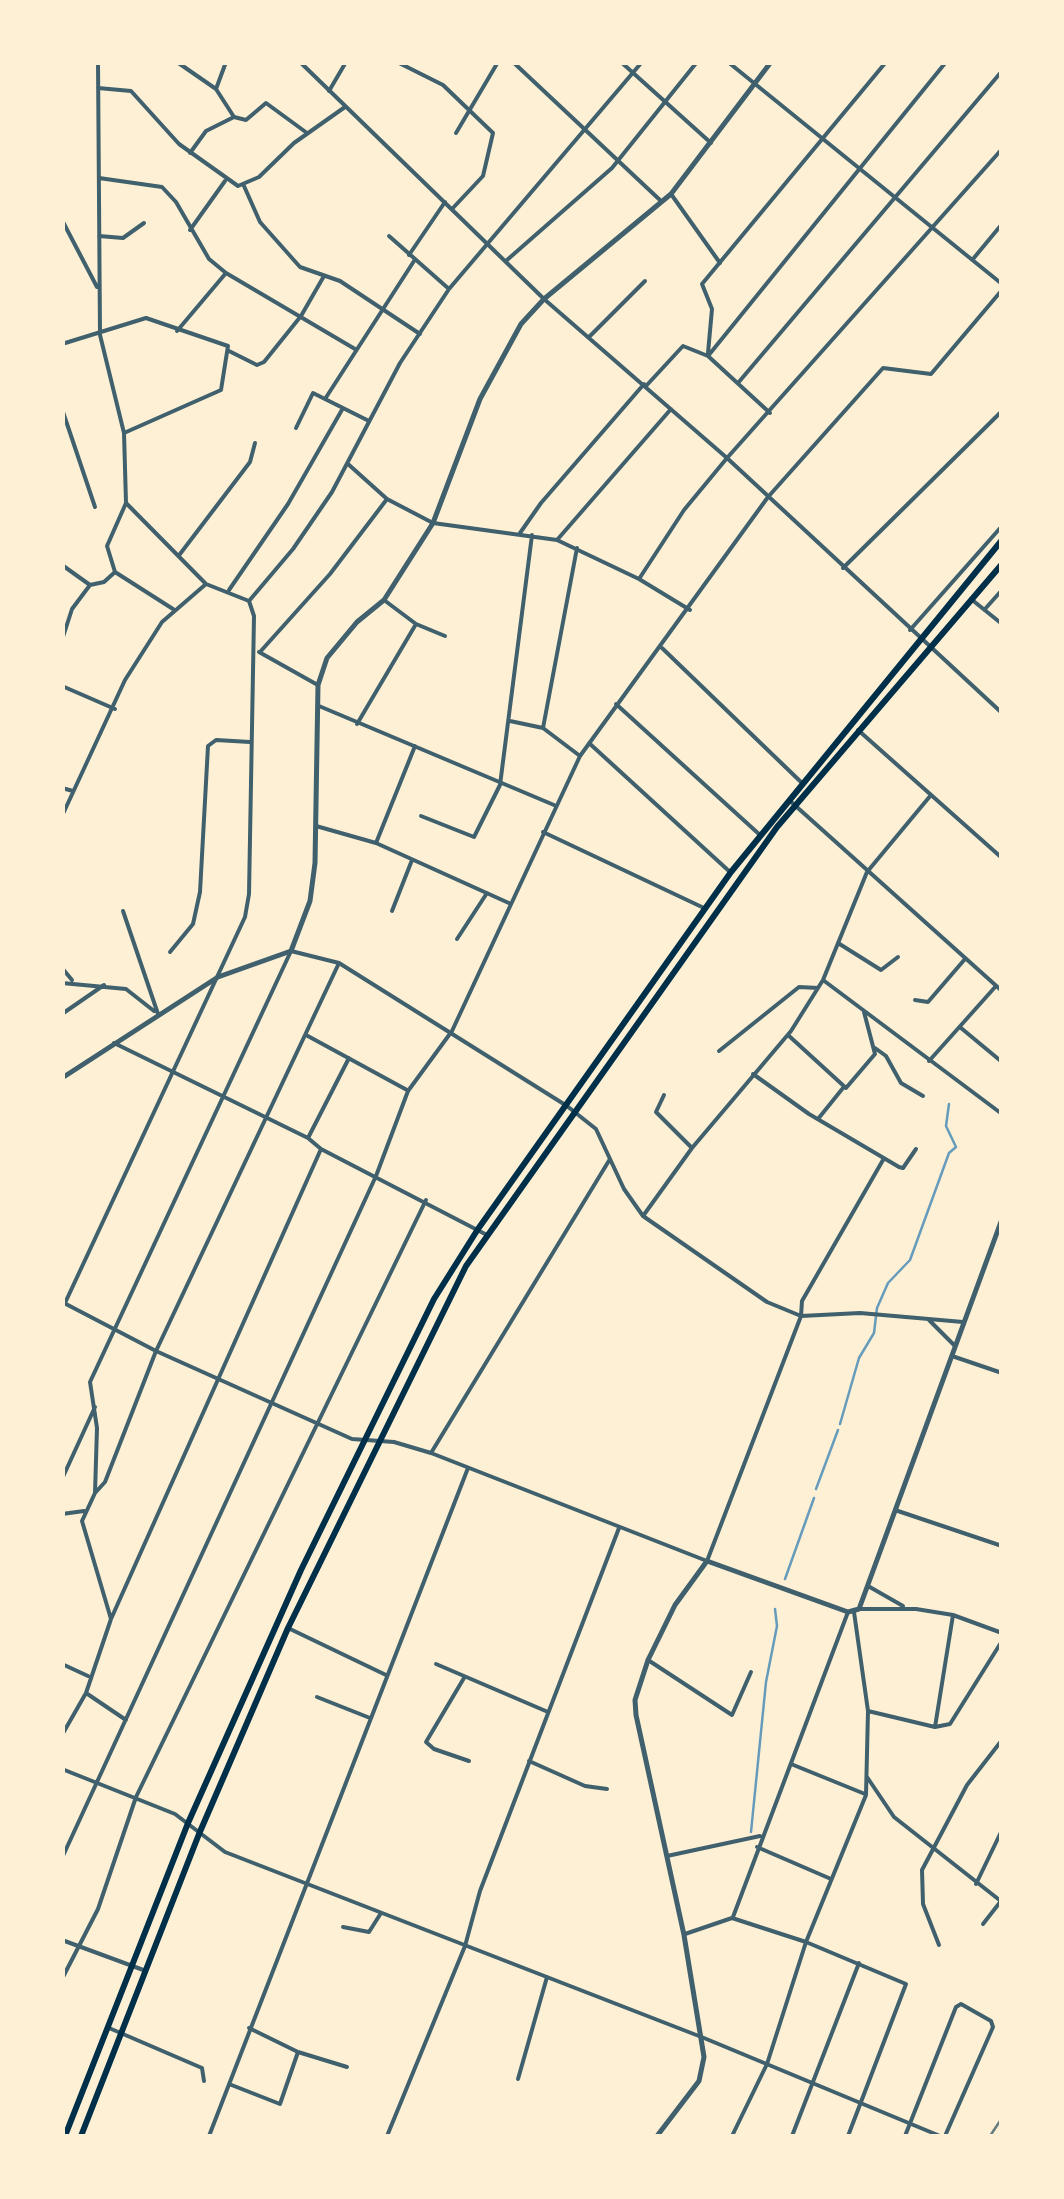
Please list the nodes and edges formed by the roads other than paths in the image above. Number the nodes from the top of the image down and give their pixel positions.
1 (98, 62) edge
2 (177, 62) edge
3 (226, 62) edge
4 (300, 62) edge
5 (346, 62) edge
6 (397, 62) edge
7 (498, 62) edge
8 (513, 62) edge
9 (621, 62) edge
10 (642, 62) edge
11 (697, 62) edge
12 (728, 62) edge
13 (772, 62) edge
14 (886, 62) edge
15 (946, 62) edge
16 (1002, 71) edge
17 (632, 73) junction
18 (755, 83) junction
19 (98, 88) junction
20 (216, 89) junction
21 (329, 90) junction
22 (666, 102) junction
23 (346, 106) junction
24 (472, 111) junction
25 (234, 117) junction
26 (584, 126) junction
27 (456, 133) dead end
28 (309, 135) junction
29 (826, 138) junction
30 (711, 144) junction
31 (1002, 149) edge
32 (190, 153) junction
33 (620, 160) junction
34 (862, 171) junction
35 (98, 178) junction
36 (226, 181) junction
37 (244, 186) junction
38 (671, 194) junction
39 (897, 199) junction
40 (445, 202) junction
41 (661, 202) junction
42 (452, 209) junction
43 (62, 220) edge
44 (144, 223) dead end
45 (1002, 224) edge
46 (931, 228) junction
47 (190, 230) junction
48 (99, 236) junction
49 (389, 236) dead end
50 (485, 241) junction
51 (409, 254) junction
52 (972, 259) junction
53 (414, 261) junction
54 (506, 262) junction
55 (720, 264) junction
56 (226, 273) junction
57 (324, 276) junction
58 (645, 280) dead end
59 (1002, 287) edge
60 (448, 289) junction
61 (99, 291) junction
62 (544, 298) junction
63 (380, 309) junction
64 (302, 316) junction
65 (178, 331) junction
66 (420, 334) junction
67 (100, 335) junction
68 (589, 337) junction
69 (62, 344) edge
70 (355, 348) junction
71 (228, 350) junction
72 (708, 356) junction
73 (738, 383) junction
74 (645, 385) junction
75 (326, 399) junction
76 (343, 408) junction
77 (62, 409) edge
78 (671, 409) junction
79 (1002, 412) edge
80 (770, 413) junction
81 (369, 421) junction
82 (296, 428) dead end
83 (124, 433) junction
84 (256, 443) dead end
85 (727, 458) junction
86 (347, 463) junction
87 (768, 497) junction
88 (386, 500) junction
89 (126, 503) junction
90 (95, 507) dead end
91 (433, 523) junction
92 (1002, 526) edge
93 (520, 533) junction
94 (532, 534) junction
95 (557, 540) junction
96 (1002, 540) edge
97 (578, 548) junction
98 (180, 554) junction
99 (1002, 564) edge
100 (62, 565) edge
101 (843, 568) junction
102 (115, 572) junction
103 (639, 578) junction
104 (206, 584) junction
105 (90, 585) junction
106 (229, 590) junction
107 (1002, 590) edge
108 (971, 599) junction
109 (384, 600) junction
110 (250, 601) junction
111 (173, 609) junction
112 (985, 609) junction
113 (690, 610) junction
114 (416, 624) junction
115 (1002, 624) edge
116 (910, 630) junction
117 (445, 636) dead end
118 (918, 637) junction
119 (62, 640) edge
120 (662, 648) junction
121 (930, 650) junction
122 (257, 651) junction
123 (318, 685) junction
124 (62, 686) edge
125 (616, 704) junction
126 (318, 706) junction
127 (114, 710) junction
128 (1002, 713) edge
129 (510, 721) junction
130 (357, 724) junction
131 (543, 728) junction
132 (858, 730) junction
133 (250, 742) junction
134 (589, 744) junction
135 (414, 746) junction
136 (580, 756) junction
137 (802, 783) junction
138 (500, 785) junction
139 (62, 788) edge
140 (72, 791) junction
141 (931, 796) junction
142 (792, 803) junction
143 (554, 805) junction
144 (62, 816) edge
145 (421, 816) dead end
146 (316, 826) junction
147 (542, 832) junction
148 (760, 835) junction
149 (376, 844) junction
150 (1002, 858) edge
151 (412, 860) junction
152 (731, 872) junction
153 (868, 872) junction
154 (487, 893) junction
155 (511, 904) junction
156 (704, 908) junction
157 (392, 911) dead end
158 (124, 912) dead end
159 (457, 939) dead end
160 (838, 943) junction
161 (292, 951) junction
162 (170, 952) dead end
163 (898, 956) dead end
164 (965, 959) junction
165 (340, 962) junction
166 (62, 968) edge
167 (218, 977) junction
168 (823, 980) junction
169 (73, 981) junction
170 (62, 983) edge
171 (104, 985) junction
172 (818, 988) junction
173 (999, 988) edge
174 (915, 1000) dead end
175 (864, 1012) junction
176 (62, 1014) edge
177 (158, 1014) junction
178 (961, 1028) junction
179 (452, 1031) junction
180 (306, 1035) junction
181 (788, 1036) junction
182 (114, 1043) junction
183 (876, 1048) junction
184 (719, 1051) dead end
185 (349, 1058) junction
186 (928, 1062) junction
187 (1002, 1062) edge
188 (172, 1073) junction
189 (753, 1074) junction
190 (62, 1078) edge
191 (844, 1088) junction
192 (408, 1090) junction
193 (664, 1095) dead end
194 (922, 1096) dead end
195 (222, 1098) junction
196 (570, 1108) junction
197 (1002, 1114) edge
198 (818, 1119) junction
199 (266, 1121) junction
200 (308, 1138) junction
201 (692, 1148) junction
202 (321, 1149) junction
203 (916, 1149) dead end
204 (610, 1159) junction
205 (884, 1160) junction
206 (376, 1176) junction
207 (426, 1200) junction
208 (643, 1216) junction
209 (1002, 1219) edge
210 (478, 1230) junction
211 (488, 1235) junction
212 (64, 1303) edge
213 (801, 1316) junction
214 (928, 1320) junction
215 (962, 1322) junction
216 (113, 1326) junction
217 (954, 1346) junction
218 (156, 1351) junction
219 (952, 1356) junction
220 (1002, 1374) edge
221 (216, 1379) junction
222 (271, 1404) junction
223 (95, 1407) junction
224 (316, 1425) junction
225 (364, 1441) junction
226 (380, 1441) junction
227 (432, 1452) junction
228 (468, 1468) junction
229 (62, 1479) edge
230 (95, 1493) junction
231 (895, 1510) junction
232 (84, 1511) junction
233 (62, 1514) edge
234 (619, 1528) junction
235 (1002, 1546) edge
236 (706, 1560) junction
237 (868, 1586) junction
238 (905, 1608) junction
239 (854, 1611) junction
240 (953, 1615) junction
241 (111, 1619) junction
242 (288, 1628) junction
243 (1002, 1633) edge
244 (1002, 1642) edge
245 (260, 1660) junction
246 (648, 1660) junction
247 (62, 1664) edge
248 (436, 1664) dead end
249 (272, 1665) junction
250 (751, 1672) dead end
251 (386, 1675) junction
252 (88, 1676) junction
253 (464, 1678) junction
254 (86, 1692) junction
255 (317, 1697) dead end
256 (868, 1711) junction
257 (548, 1712) junction
258 (370, 1718) junction
259 (126, 1720) junction
260 (934, 1726) junction
261 (62, 1735) edge
262 (1002, 1740) edge
263 (469, 1761) dead end
264 (529, 1761) junction
265 (791, 1764) junction
266 (62, 1769) edge
267 (867, 1777) junction
268 (95, 1779) junction
269 (607, 1789) dead end
270 (866, 1794) junction
271 (136, 1797) junction
272 (188, 1822) junction
273 (1002, 1830) edge
274 (199, 1834) junction
275 (761, 1836) junction
276 (758, 1847) junction
277 (932, 1849) junction
278 (667, 1856) junction
279 (62, 1858) edge
280 (831, 1879) junction
281 (306, 1880) junction
282 (976, 1884) junction
283 (1001, 1901) edge
284 (381, 1911) junction
285 (732, 1918) junction
286 (983, 1924) dead end
287 (343, 1927) dead end
288 (684, 1934) junction
289 (62, 1940) edge
290 (806, 1942) junction
291 (939, 1945) dead end
292 (465, 1946) junction
293 (80, 1947) junction
294 (859, 1962) junction
295 (134, 1967) junction
296 (146, 1971) junction
297 (547, 1977) junction
298 (62, 1979) edge
299 (109, 2028) junction
300 (249, 2028) junction
301 (122, 2033) junction
302 (704, 2038) junction
303 (298, 2052) junction
304 (768, 2064) junction
305 (347, 2067) dead end
306 (518, 2079) dead end
307 (204, 2081) dead end
308 (229, 2084) junction
309 (813, 2084) junction
310 (861, 2104) junction
311 (911, 2124) junction
312 (66, 2136) edge
313 (81, 2136) edge
314 (208, 2136) edge
315 (387, 2136) edge
316 (657, 2136) edge
317 (732, 2136) edge
318 (792, 2136) edge
319 (848, 2136) edge
320 (905, 2136) edge
321 (942, 2136) edge

1 - 19 street
2 - 20 street
3 - 20 street
4 - 21 street
5 - 21 street
6 - 24 street
7 - 24 street
8 - 26 street
9 - 17 street
10 - 17 street
11 - 22 street
12 - 18 street
13 - 18 street
14 - 29 street
15 - 34 street
16 - 39 street
17 - 22 street
17 - 26 street
18 - 29 street
18 - 30 street
19 - 32 street
19 - 35 street
20 - 25 street
21 - 23 street
22 - 30 street
22 - 33 street
23 - 28 street
23 - 40 street
24 - 27 street
24 - 42 street
25 - 28 street
25 - 32 street
26 - 33 street
26 - 50 street
28 - 37 street
29 - 34 street
29 - 55 street
30 - 38 street
31 - 46 street
32 - 36 street
33 - 41 street
33 - 54 street
34 - 39 street
34 - 72 street
35 - 47 street
35 - 48 street
36 - 37 street
36 - 47 street
37 - 57 street
38 - 41 street
38 - 55 street
39 - 46 street
39 - 73 street
40 - 42 street
40 - 51 street
41 - 62 street
42 - 50 street
43 - 61 street
44 - 48 street
45 - 52 street
46 - 52 street
46 - 80 street
47 - 56 street
48 - 61 street
49 - 51 street
50 - 54 street
50 - 60 street
51 - 53 street
52 - 59 street
53 - 60 street
53 - 63 street
54 - 62 street
55 - 72 street
56 - 64 street
56 - 65 street
57 - 63 street
57 - 64 street
58 - 68 street
59 - 87 street
60 - 66 street
61 - 67 street
62 - 68 street
62 - 91 street
63 - 66 street
63 - 70 street
64 - 70 street
64 - 71 street
65 - 67 street
65 - 71 street
66 - 81 street
67 - 69 street
67 - 83 street
68 - 74 street
70 - 75 street
71 - 83 street
72 - 73 street
72 - 74 street
73 - 80 street
74 - 78 street
74 - 93 street
75 - 76 street
75 - 82 street
76 - 81 street
76 - 106 street
77 - 90 street
78 - 85 street
78 - 95 street
79 - 101 street
80 - 85 street
81 - 86 street
83 - 89 street
84 - 98 street
85 - 87 street
85 - 103 street
86 - 88 street
86 - 110 street
87 - 101 street
87 - 113 street
88 - 91 street
88 - 122 street
89 - 98 street
89 - 102 street
91 - 93 street
91 - 109 street
92 - 116 street
93 - 94 street
94 - 95 street
94 - 129 street
95 - 97 street
96 - 118 highway
97 - 103 street
97 - 131 street
98 - 104 street
99 - 108 highway
100 - 105 street
101 - 116 street
102 - 105 street
102 - 111 street
103 - 113 street
104 - 106 street
104 - 111 street
105 - 119 street
106 - 110 street
107 - 112 street
108 - 112 street
108 - 121 highway
109 - 114 street
109 - 123 street
110 - 122 street
111 - 127 street
112 - 115 street
113 - 120 street
114 - 117 street
114 - 130 street
116 - 118 street
118 - 121 street
118 - 137 highway
120 - 125 street
120 - 137 street
121 - 128 street
121 - 132 highway
122 - 123 street
122 - 133 street
123 - 126 street
124 - 127 street
125 - 134 street
125 - 148 street
126 - 130 street
126 - 146 street
127 - 140 street
129 - 131 street
129 - 138 street
130 - 135 street
131 - 136 street
132 - 141 street
132 - 142 highway
133 - 162 street
133 - 167 street
134 - 136 street
134 - 152 street
135 - 138 street
135 - 149 street
136 - 143 street
137 - 142 highway
138 - 143 street
138 - 145 street
139 - 140 street
140 - 144 street
141 - 150 street
141 - 153 street
142 - 148 highway
142 - 153 street
142 - 196 highway
143 - 147 street
146 - 149 street
146 - 161 street
147 - 155 street
147 - 156 street
148 - 152 highway
149 - 151 street
151 - 154 street
151 - 157 street
152 - 156 highway
153 - 160 street
153 - 164 street
154 - 155 street
154 - 159 street
155 - 179 street
156 - 196 highway
158 - 177 street
160 - 163 street
160 - 168 street
161 - 165 street
161 - 167 street
161 - 195 street
164 - 173 street
164 - 174 street
165 - 179 street
165 - 180 street
166 - 169 street
167 - 177 street
167 - 188 street
168 - 172 street
168 - 175 street
169 - 170 street
169 - 171 street
171 - 176 street
171 - 177 street
172 - 181 street
172 - 184 street
173 - 178 street
175 - 183 street
175 - 186 street
177 - 182 street
178 - 186 street
178 - 187 street
179 - 192 street
179 - 196 street
180 - 185 street
180 - 199 street
181 - 189 street
181 - 191 street
182 - 188 street
182 - 190 street
183 - 191 street
183 - 194 street
185 - 192 street
185 - 200 street
186 - 197 street
188 - 195 street
188 - 212 street
189 - 198 street
189 - 201 street
191 - 198 street
192 - 206 street
193 - 201 street
195 - 199 street
195 - 216 street
196 - 204 street
196 - 210 highway
196 - 211 highway
198 - 205 street
199 - 200 street
199 - 218 street
200 - 202 street
201 - 208 street
202 - 206 street
202 - 221 street
203 - 205 street
204 - 208 street
204 - 227 street
205 - 213 street
206 - 207 street
206 - 222 street
207 - 210 street
207 - 224 street
208 - 213 street
209 - 215 street
210 - 211 street
210 - 225 highway
211 - 226 highway
212 - 216 street
213 - 214 street
213 - 236 street
214 - 215 street
214 - 217 street
215 - 217 street
216 - 218 street
216 - 223 street
217 - 219 street
218 - 221 street
218 - 230 street
219 - 220 street
219 - 231 street
221 - 222 street
221 - 241 street
222 - 224 street
222 - 259 street
223 - 229 street
223 - 230 street
224 - 225 street
224 - 271 street
225 - 226 street
225 - 245 highway
226 - 227 street
226 - 242 highway
227 - 228 street
228 - 234 street
228 - 251 street
230 - 232 street
231 - 235 street
231 - 237 street
232 - 233 street
232 - 241 street
234 - 236 street
234 - 257 street
236 - 239 street
236 - 246 street
237 - 238 street
237 - 239 street
238 - 239 street
238 - 240 street
239 - 256 street
239 - 265 street
240 - 243 street
240 - 260 street
241 - 252 street
242 - 249 highway
242 - 251 street
244 - 260 street
245 - 249 highway
245 - 272 highway
246 - 250 street
246 - 278 street
247 - 252 street
248 - 253 street
249 - 274 highway
251 - 258 street
252 - 254 street
253 - 257 street
253 - 263 street
254 - 259 street
254 - 261 street
255 - 258 street
256 - 260 street
256 - 267 street
257 - 264 street
258 - 281 street
259 - 268 street
262 - 277 street
264 - 269 street
264 - 292 street
265 - 270 street
265 - 275 street
266 - 268 street
267 - 270 street
267 - 277 street
268 - 271 street
268 - 279 street
270 - 280 street
271 - 272 street
271 - 293 street
272 - 274 street
272 - 295 highway
273 - 282 street
274 - 281 street
274 - 296 highway
275 - 276 street
275 - 278 street
276 - 280 street
276 - 285 street
277 - 282 street
277 - 291 street
278 - 288 street
280 - 290 street
281 - 284 street
281 - 300 street
282 - 283 street
283 - 286 street
284 - 287 street
284 - 292 street
285 - 288 street
285 - 290 street
288 - 302 street
289 - 293 street
290 - 294 street
290 - 304 street
292 - 297 street
292 - 315 street
293 - 295 street
293 - 298 street
294 - 309 street
294 - 310 street
295 - 296 street
295 - 299 highway
296 - 301 highway
297 - 302 street
297 - 306 street
299 - 301 street
299 - 312 highway
300 - 303 street
300 - 308 street
301 - 307 street
301 - 313 highway
302 - 304 street
302 - 316 street
303 - 305 street
303 - 308 street
304 - 309 street
304 - 317 street
308 - 314 street
309 - 310 street
309 - 318 street
310 - 311 street
310 - 319 street
311 - 320 street
311 - 321 street
311 - 321 street

